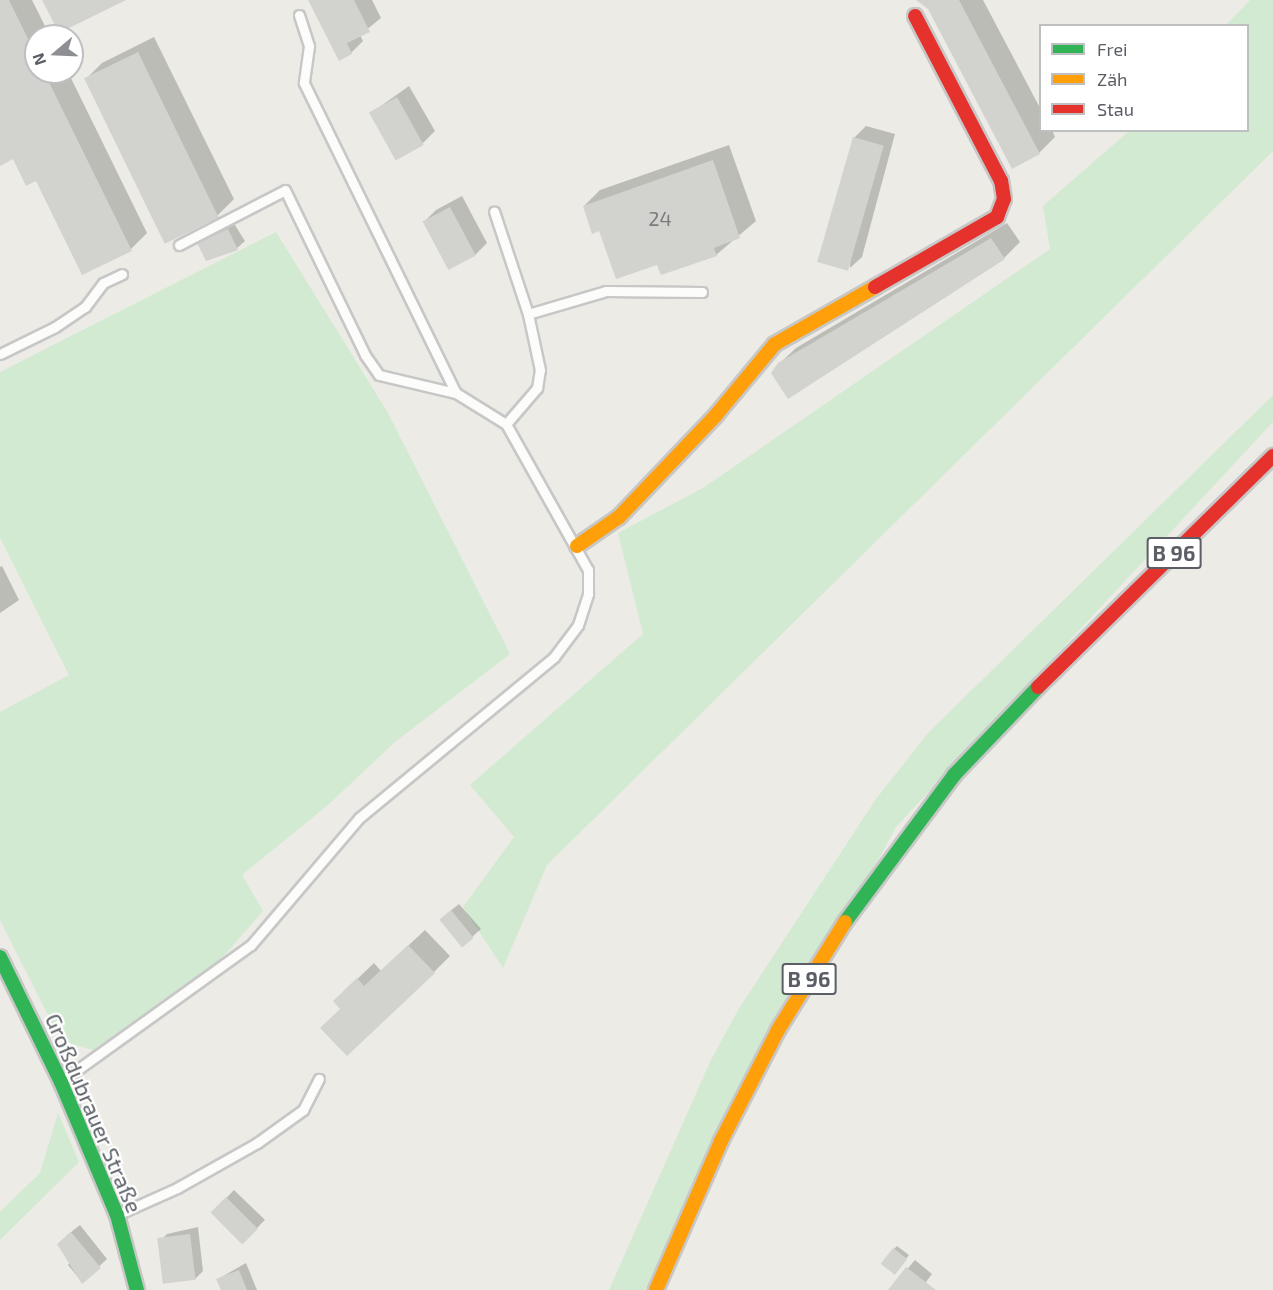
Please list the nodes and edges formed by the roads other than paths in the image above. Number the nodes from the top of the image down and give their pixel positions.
1 (299, 15) dead end
2 (915, 16) dead end
3 (494, 211) dead end
4 (179, 245) dead end
5 (122, 274) dead end
6 (702, 292) dead end
7 (528, 314) junction
8 (0, 354) edge
9 (456, 393) junction
10 (506, 424) junction
11 (1273, 456) edge
12 (577, 546) junction
13 (0, 957) edge
14 (319, 1079) dead end
15 (61, 1082) junction
16 (117, 1215) junction
17 (137, 1290) edge
18 (656, 1290) edge

1 - 9 lane
2 - 12 main road
3 - 7 lane
4 - 9 lane
5 - 8 lane
6 - 7 lane
7 - 10 lane
9 - 10 lane
10 - 12 lane
11 - 18 main road, B 96
12 - 15 lane
13 - 15 main road, Großdubrauer Straße
14 - 16 lane
15 - 16 main road, Großdubrauer Straße
16 - 17 main road, Großdubrauer Straße

